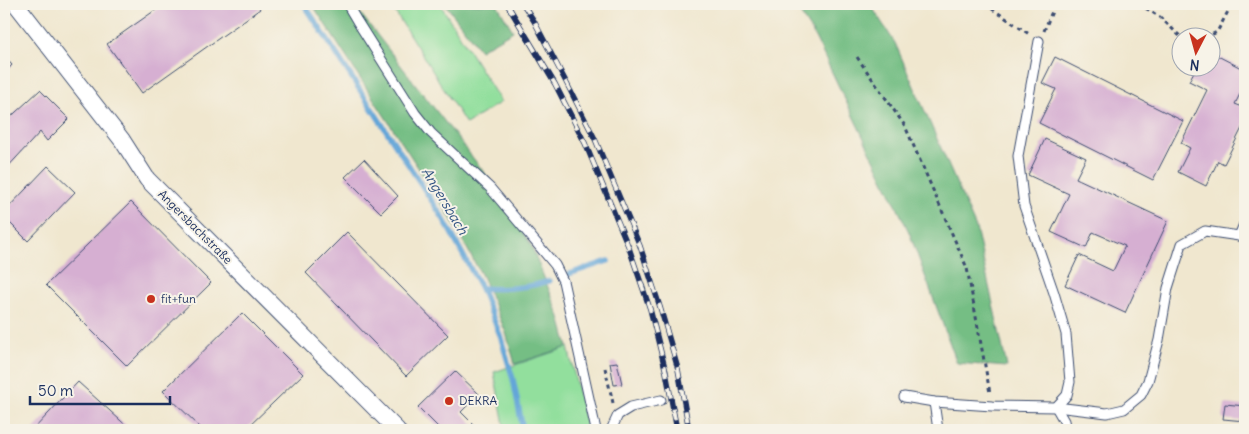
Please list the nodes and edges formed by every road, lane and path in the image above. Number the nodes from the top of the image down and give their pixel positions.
1 (16, 4) edge
2 (348, 4) edge
3 (985, 4) edge
4 (1056, 4) edge
5 (1139, 4) edge
6 (1232, 4) edge
7 (1172, 28) edge
8 (1219, 28) edge
9 (1039, 41) junction
10 (857, 57) dead end
11 (1245, 222) edge
12 (1242, 238) edge
13 (605, 368) dead end
14 (904, 397) dead end
15 (661, 400) dead end
16 (934, 402) junction
17 (992, 406) junction
18 (1056, 407) junction
19 (618, 415) junction
20 (397, 430) edge
21 (596, 430) edge
22 (611, 430) edge
23 (938, 430) edge
24 (1066, 430) edge

1 - 20 street, Angersbachstraße
2 - 21 lane
3 - 9 path
4 - 9 path
5 - 7 path
6 - 8 path
9 - 18 lane
10 - 17 path
11 - 12 lane
12 - 18 lane
13 - 19 path
14 - 16 lane
15 - 19 lane
16 - 17 lane
16 - 23 lane
17 - 18 lane
18 - 24 lane
19 - 22 lane

